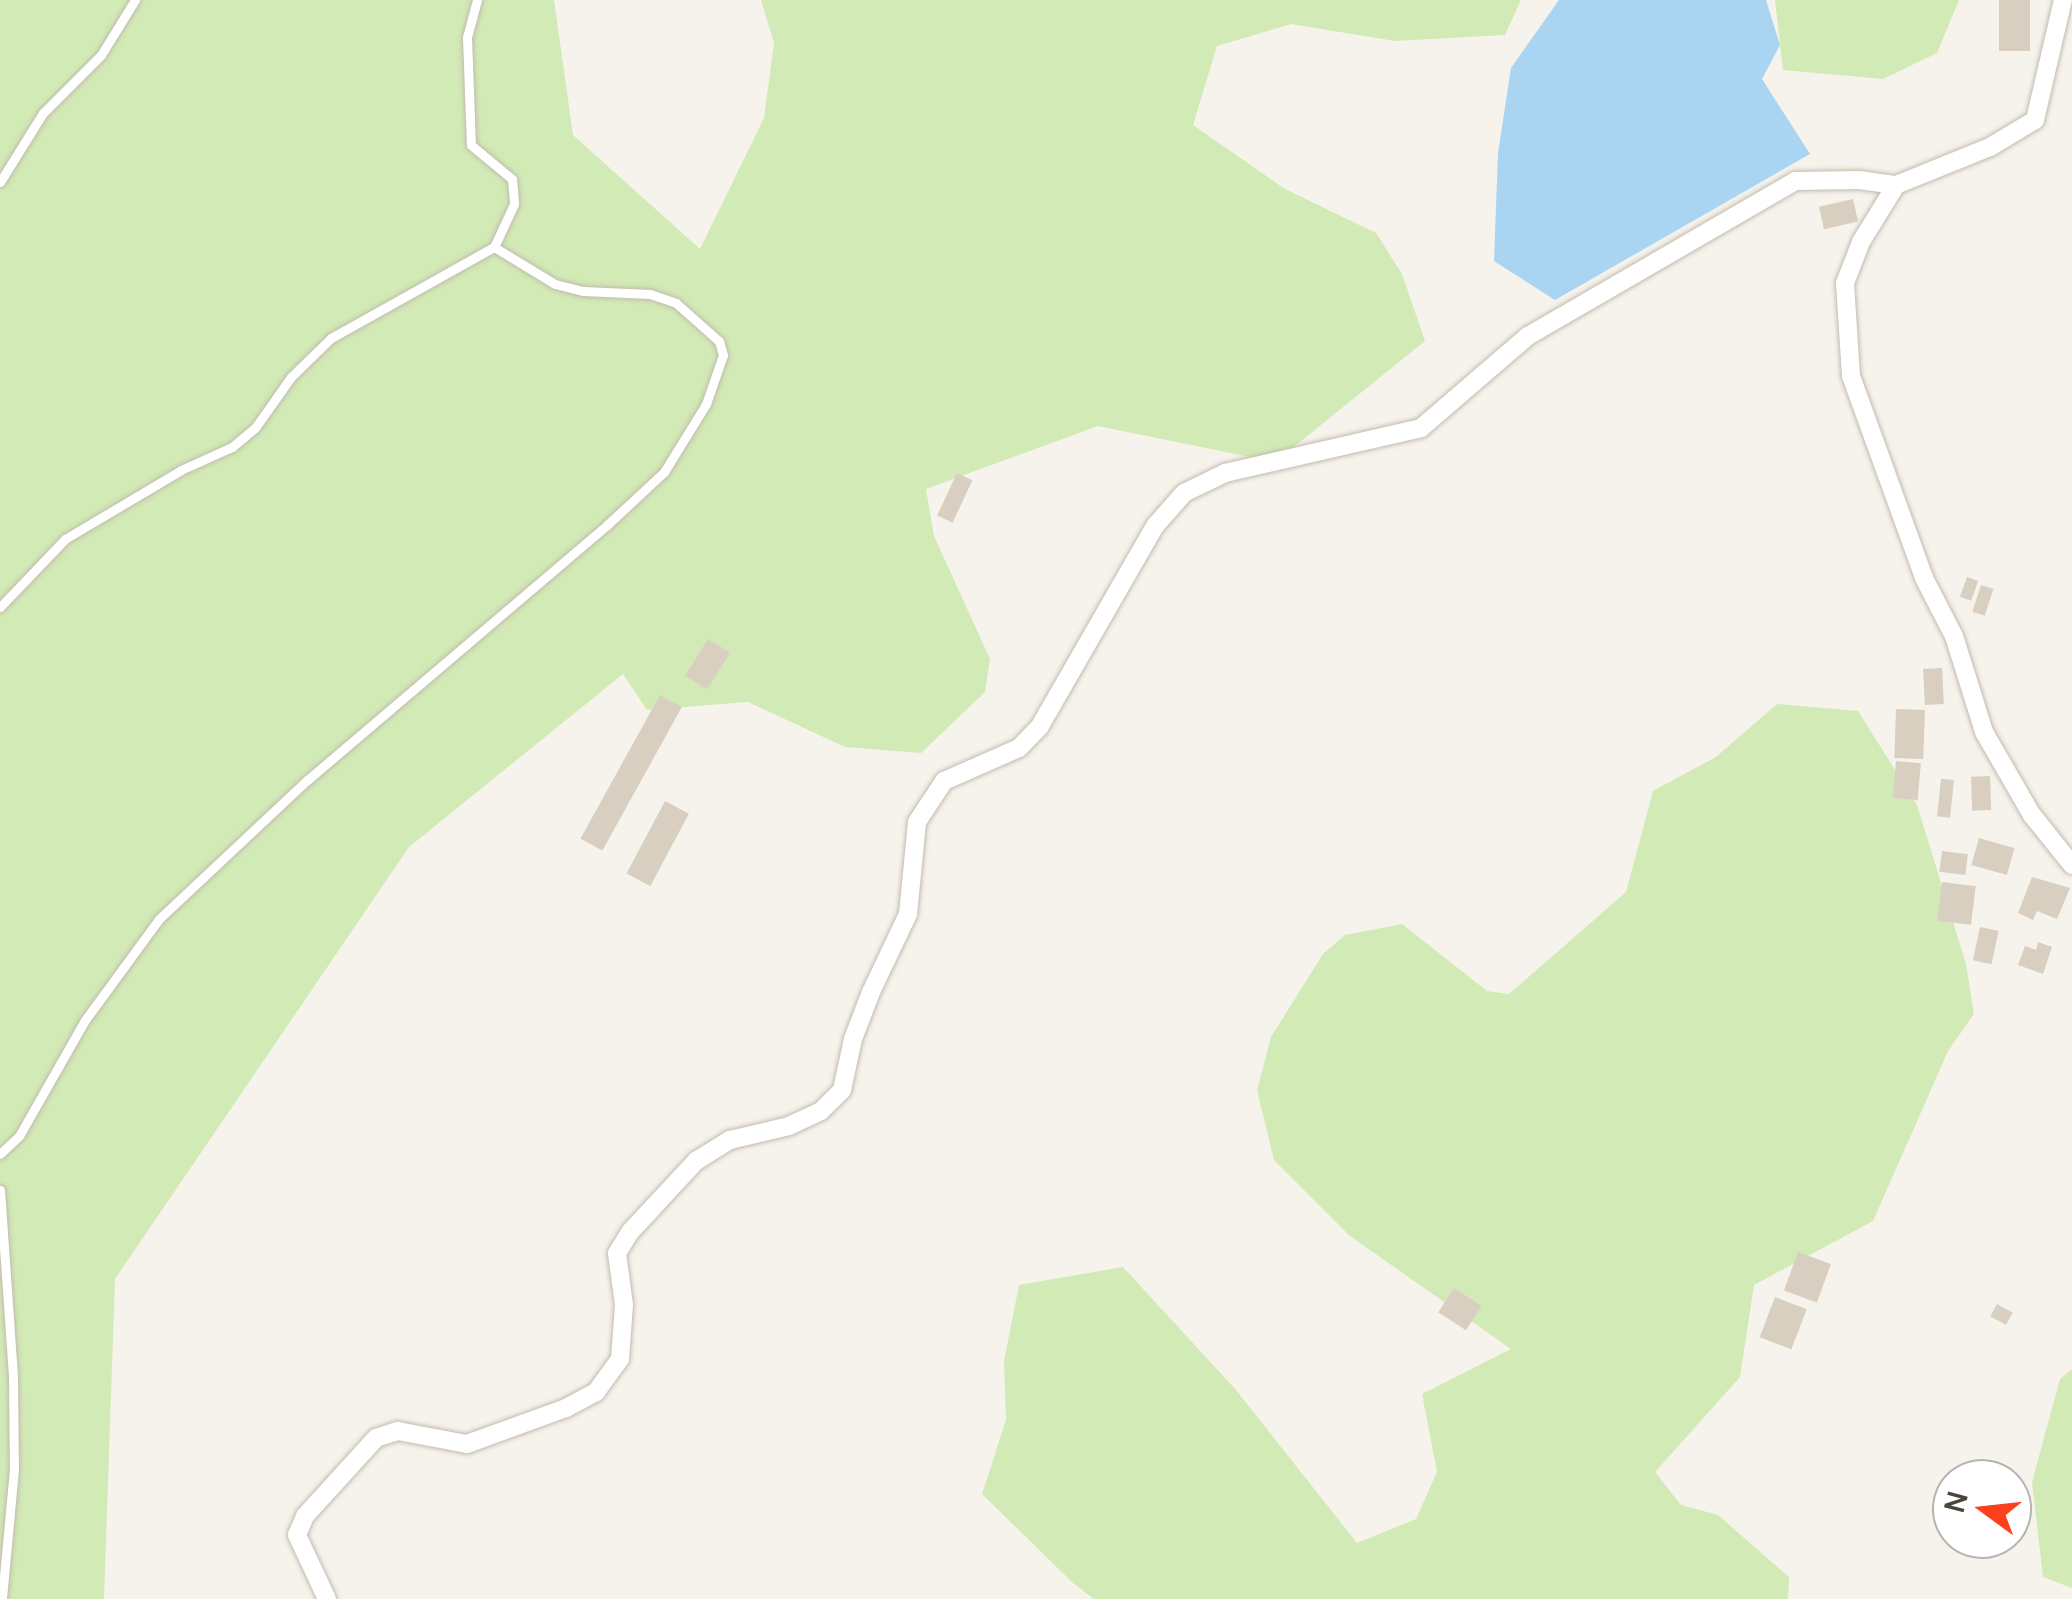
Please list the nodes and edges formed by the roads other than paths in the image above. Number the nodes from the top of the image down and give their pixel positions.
1 (135, 0) edge
2 (476, 0) edge
3 (2063, 0) edge
4 (0, 182) edge
5 (1896, 185) junction
6 (494, 247) junction
7 (0, 607) edge
8 (2072, 866) edge
9 (0, 1154) edge
10 (0, 1190) edge
11 (2, 1599) edge
12 (327, 1599) edge

1 - 4 lane
2 - 6 lane
3 - 5 street
5 - 8 street
5 - 12 street
6 - 7 lane
6 - 9 lane
10 - 11 lane

